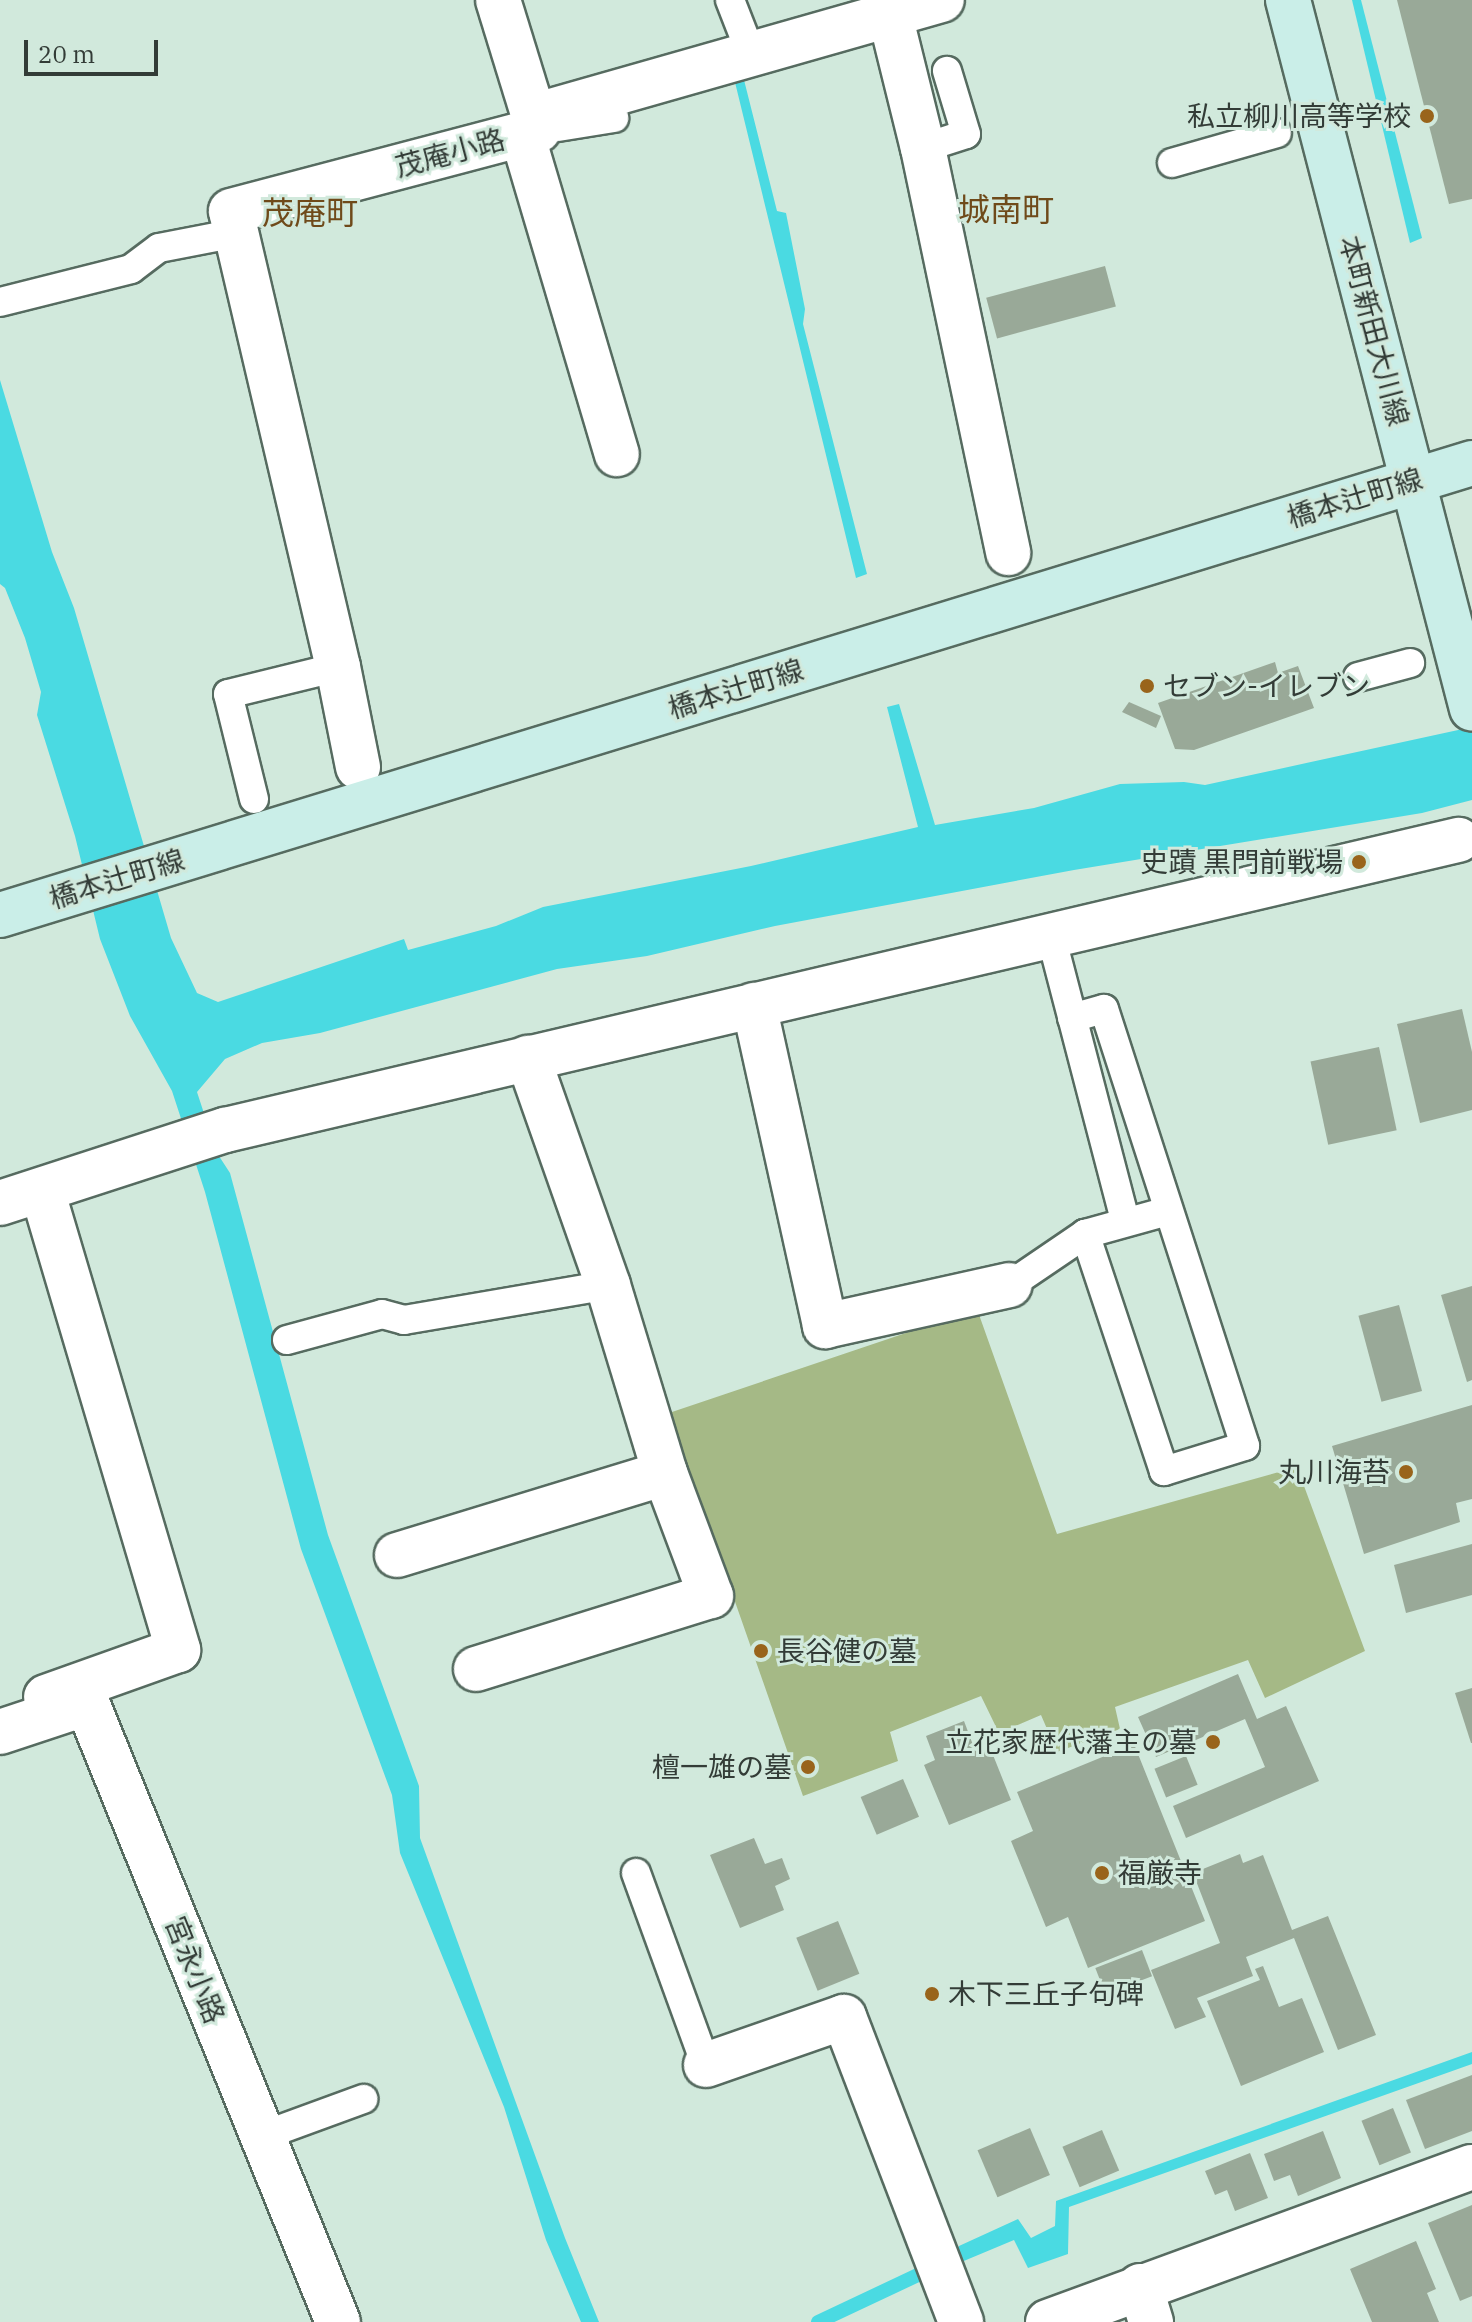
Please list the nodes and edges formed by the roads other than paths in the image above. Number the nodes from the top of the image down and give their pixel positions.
1 (498, 0) edge
2 (730, 0) edge
3 (942, 0) edge
4 (1288, 0) edge
5 (890, 15) junction
6 (751, 54) junction
7 (947, 71) dead end
8 (614, 118) dead end
9 (531, 127) junction
10 (1277, 133) dead end
11 (923, 148) junction
12 (1172, 163) dead end
13 (234, 222) junction
14 (0, 302) edge
15 (617, 454) dead end
16 (1472, 463) edge
17 (1413, 480) junction
18 (1008, 553) dead end
19 (1410, 663) dead end
20 (338, 667) junction
21 (1358, 677) dead end
22 (1469, 686) edge
23 (358, 767) dead end
24 (254, 799) dead end
25 (1458, 840) dead end
26 (6, 913) edge
27 (1051, 936) junction
28 (754, 1005) junction
29 (1072, 1018) junction
30 (528, 1058) junction
31 (1154, 1167) junction
32 (1113, 1176) junction
33 (42, 1190) junction
34 (0, 1203) edge
35 (1168, 1211) junction
36 (1125, 1221) junction
37 (1085, 1234) junction
38 (608, 1285) junction
39 (1010, 1285) joint
40 (287, 1340) dead end
41 (665, 1473) junction
42 (397, 1555) dead end
43 (476, 1669) dead end
44 (48, 1716) junction
45 (0, 1732) edge
46 (636, 1873) dead end
47 (706, 2065) joint
48 (363, 2099) dead end
49 (262, 2136) junction
50 (1472, 2167) edge
51 (1146, 2304) edge
52 (338, 2322) edge
53 (961, 2322) edge
54 (1048, 2322) edge

1 - 9 street, 茂庵小路
2 - 6 lane
3 - 5 street
4 - 17 main road, 本町新田大川線
5 - 6 street
5 - 11 street
6 - 9 street
7 - 11 lane
8 - 9 lane
9 - 13 street, 茂庵小路
9 - 15 street
10 - 12 lane
11 - 18 street
13 - 14 lane
13 - 20 street
16 - 17 main road, 橋本辻町線
17 - 22 main road, 本町新田大川線
17 - 26 main road, 橋本辻町線
19 - 21 lane
20 - 23 street
20 - 24 lane
25 - 27 street
27 - 28 street
27 - 29 lane
28 - 30 street
28 - 39 street
29 - 31 lane
29 - 32 lane
30 - 33 street
30 - 38 street
31 - 32 lane
31 - 35 lane
32 - 36 lane
33 - 34 street
33 - 44 street
35 - 36 lane
35 - 37 lane
36 - 37 lane
37 - 39 lane
38 - 40 lane
38 - 41 street
41 - 42 street
41 - 43 street
44 - 45 street, 宮永小路
44 - 49 street, 宮永小路
46 - 47 lane
47 - 53 street
48 - 49 lane
49 - 52 street, 宮永小路
50 - 51 street
51 - 54 street

